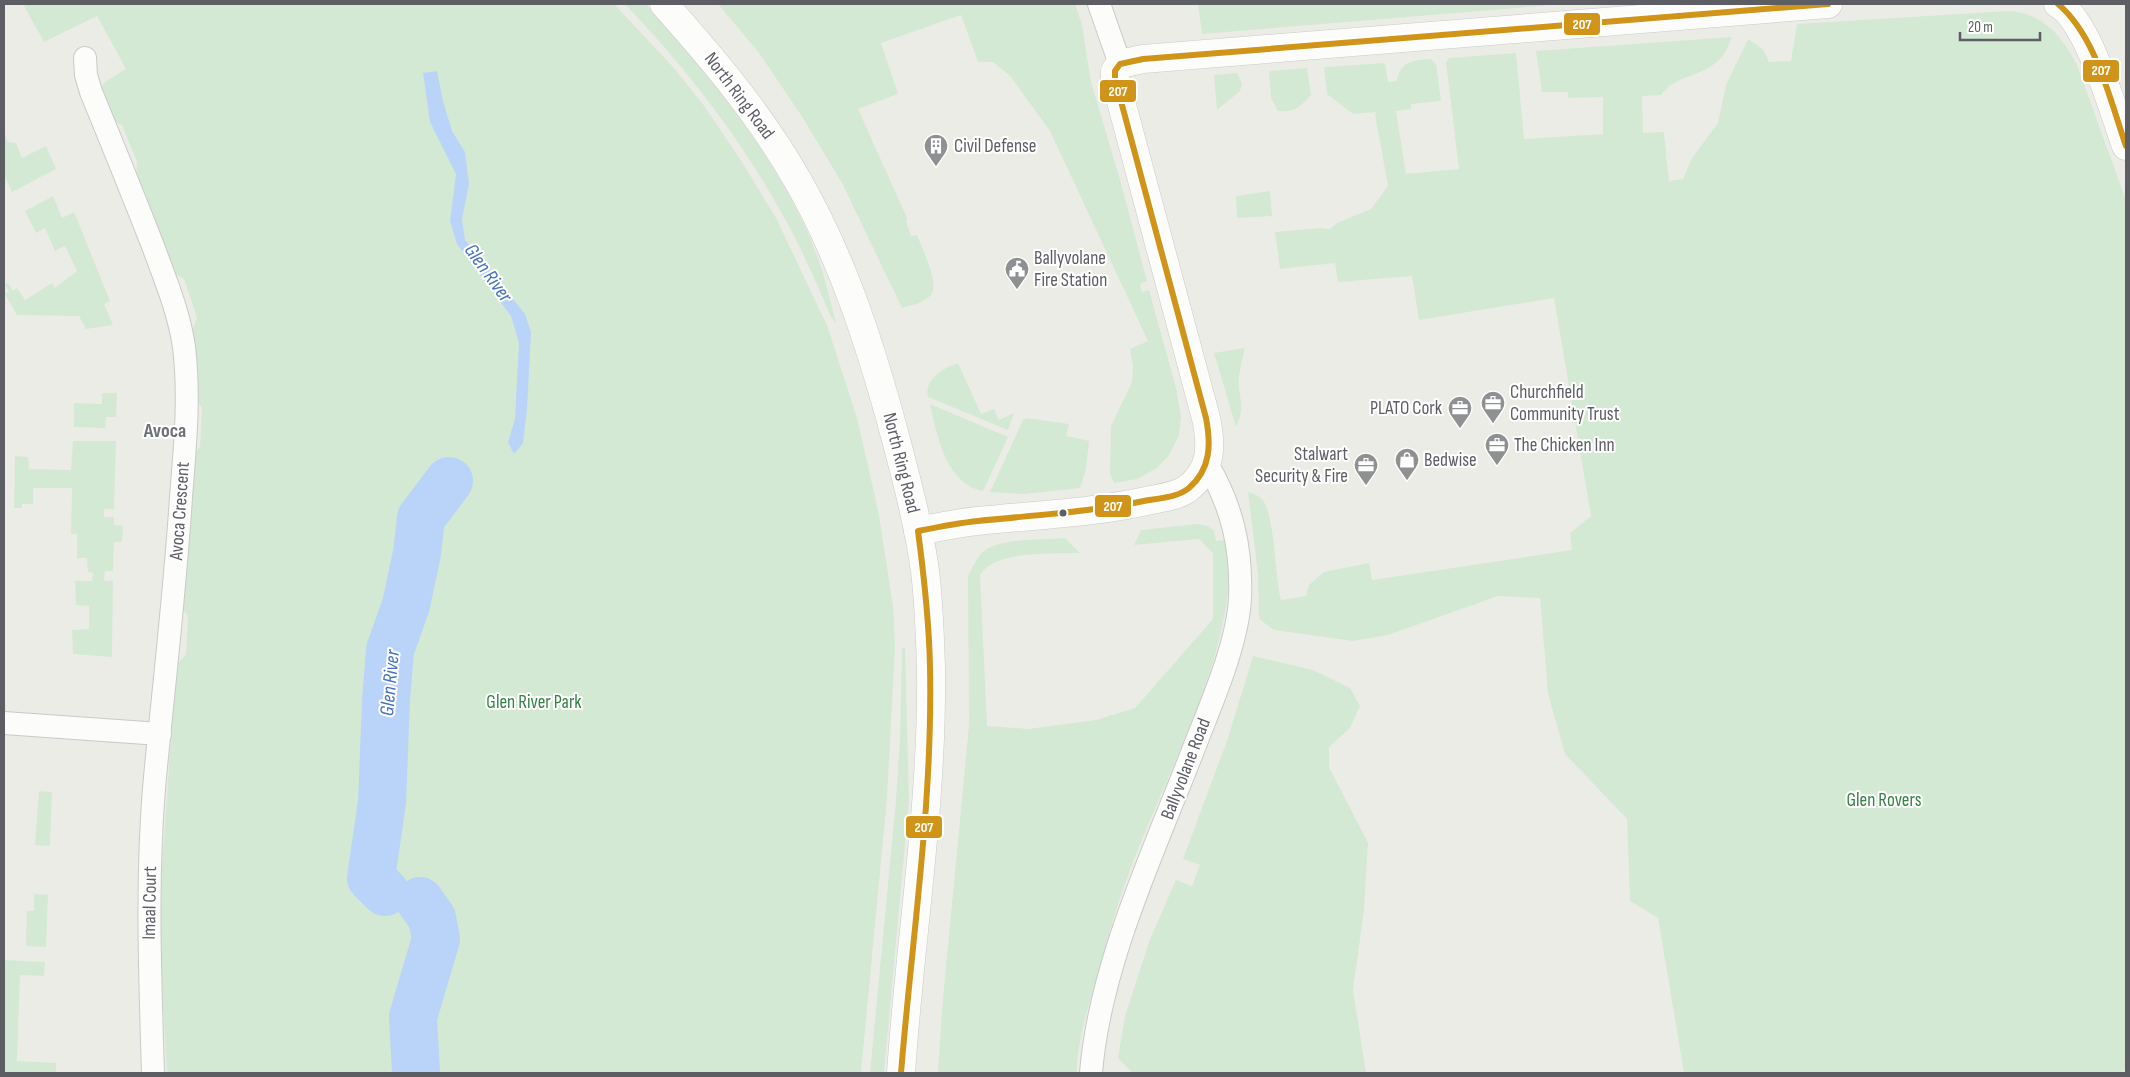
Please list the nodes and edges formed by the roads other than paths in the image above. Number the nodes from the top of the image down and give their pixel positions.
1 (664, 4) edge
2 (1099, 4) edge
3 (1828, 4) edge
4 (2066, 5) edge
5 (85, 58) dead end
6 (1120, 64) junction
7 (2126, 146) edge
8 (1207, 464) junction
9 (918, 530) junction
10 (4, 723) edge
11 (160, 734) junction
12 (153, 1073) edge
13 (901, 1073) edge
14 (1091, 1073) edge

1 - 9 street, North Ring Road
2 - 6 street
3 - 6 street
4 - 7 street
5 - 11 street, Avoca Crescent
6 - 8 street
8 - 9 street
8 - 14 street, Ballyvolane Road
9 - 13 street, North Ring Road
10 - 11 street
11 - 12 street, Imaal Court

